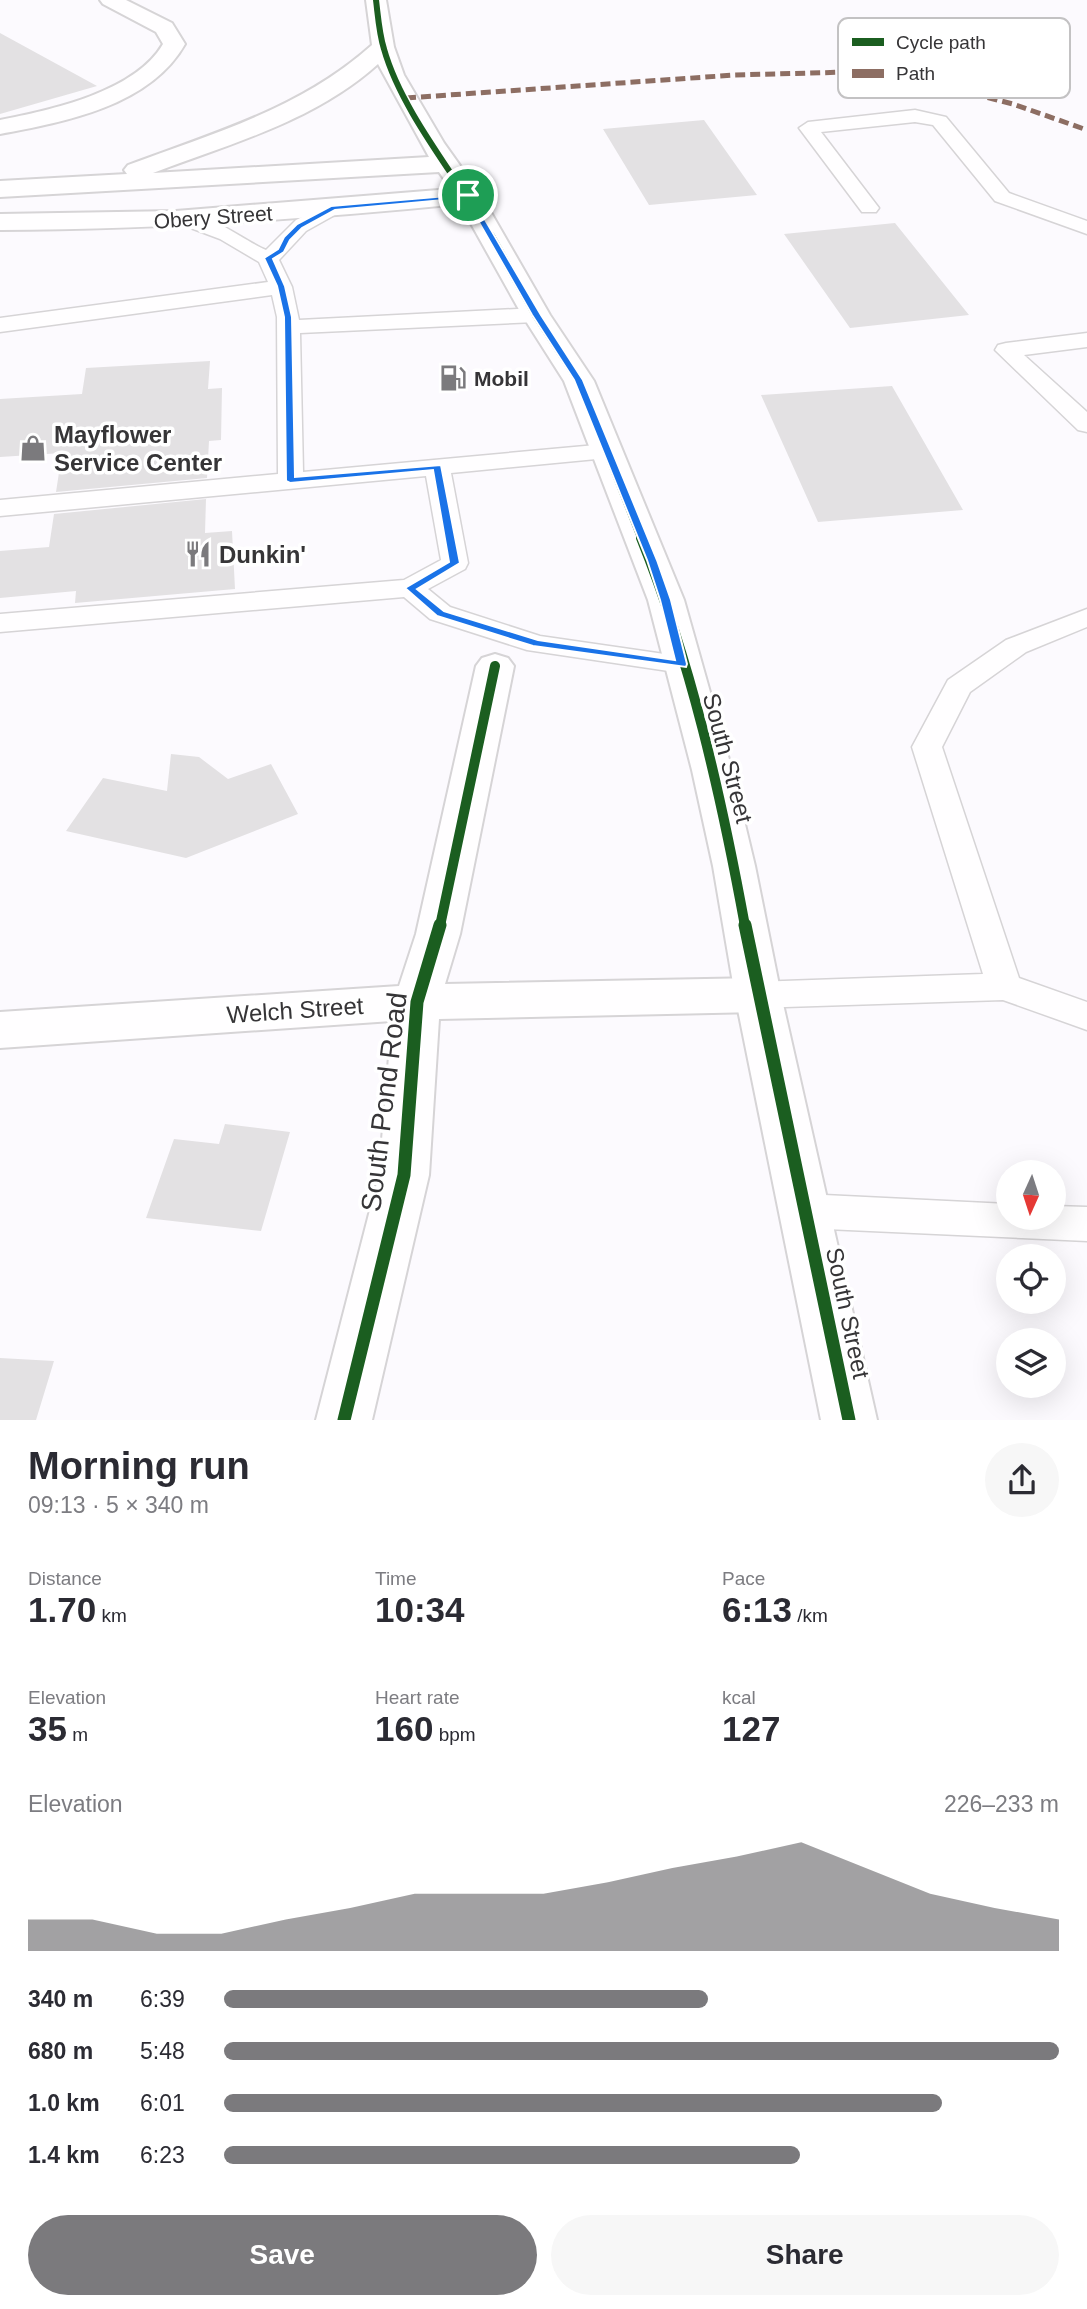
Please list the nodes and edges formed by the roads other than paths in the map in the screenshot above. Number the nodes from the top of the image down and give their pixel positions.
1 (110, 0) edge
2 (376, 0) edge
3 (383, 47) junction
4 (0, 128) edge
5 (445, 164) junction
6 (98, 183) junction
7 (0, 189) edge
8 (468, 195) junction
9 (333, 208) junction
10 (869, 208) dead end
11 (187, 220) junction
12 (0, 222) edge
13 (1087, 228) edge
14 (268, 258) junction
15 (281, 286) junction
16 (537, 315) junction
17 (288, 322) junction
18 (0, 325) edge
19 (1087, 340) edge
20 (1087, 425) edge
21 (607, 451) junction
22 (438, 467) junction
23 (290, 481) junction
24 (0, 508) edge
25 (410, 588) junction
26 (1087, 617) edge
27 (0, 622) edge
28 (682, 664) junction
29 (495, 666) dead end
30 (1004, 987) junction
31 (758, 995) junction
32 (416, 1002) junction
33 (1087, 1016) edge
34 (0, 1030) edge
35 (804, 1211) junction
36 (1087, 1224) edge
37 (344, 1420) edge
38 (849, 1420) edge

1 - 4 street
2 - 3 street, South Street
3 - 5 street, South Street
3 - 6 street
5 - 6 street, Obery Street
5 - 8 street, South Street
6 - 7 street, Obery Street
8 - 9 street, Obery Street
8 - 16 street, South Street
9 - 11 street, Obery Street
9 - 14 lane
10 - 13 lane
11 - 12 street, Obery Street
11 - 14 lane
14 - 15 lane
15 - 17 lane
15 - 18 lane
16 - 17 lane
16 - 21 street, South Street
17 - 23 lane
19 - 20 lane
21 - 22 lane
21 - 28 street, South Street
22 - 23 lane
22 - 25 lane
23 - 24 lane
25 - 27 lane
25 - 28 lane
26 - 30 lane
28 - 31 street, South Street
29 - 32 street, South Pond Road
30 - 31 lane
30 - 33 lane
31 - 32 street, Welch Street
31 - 35 street, South Street
32 - 34 street, Welch Street
32 - 37 street, South Pond Road
35 - 36 lane
35 - 38 street, South Street

